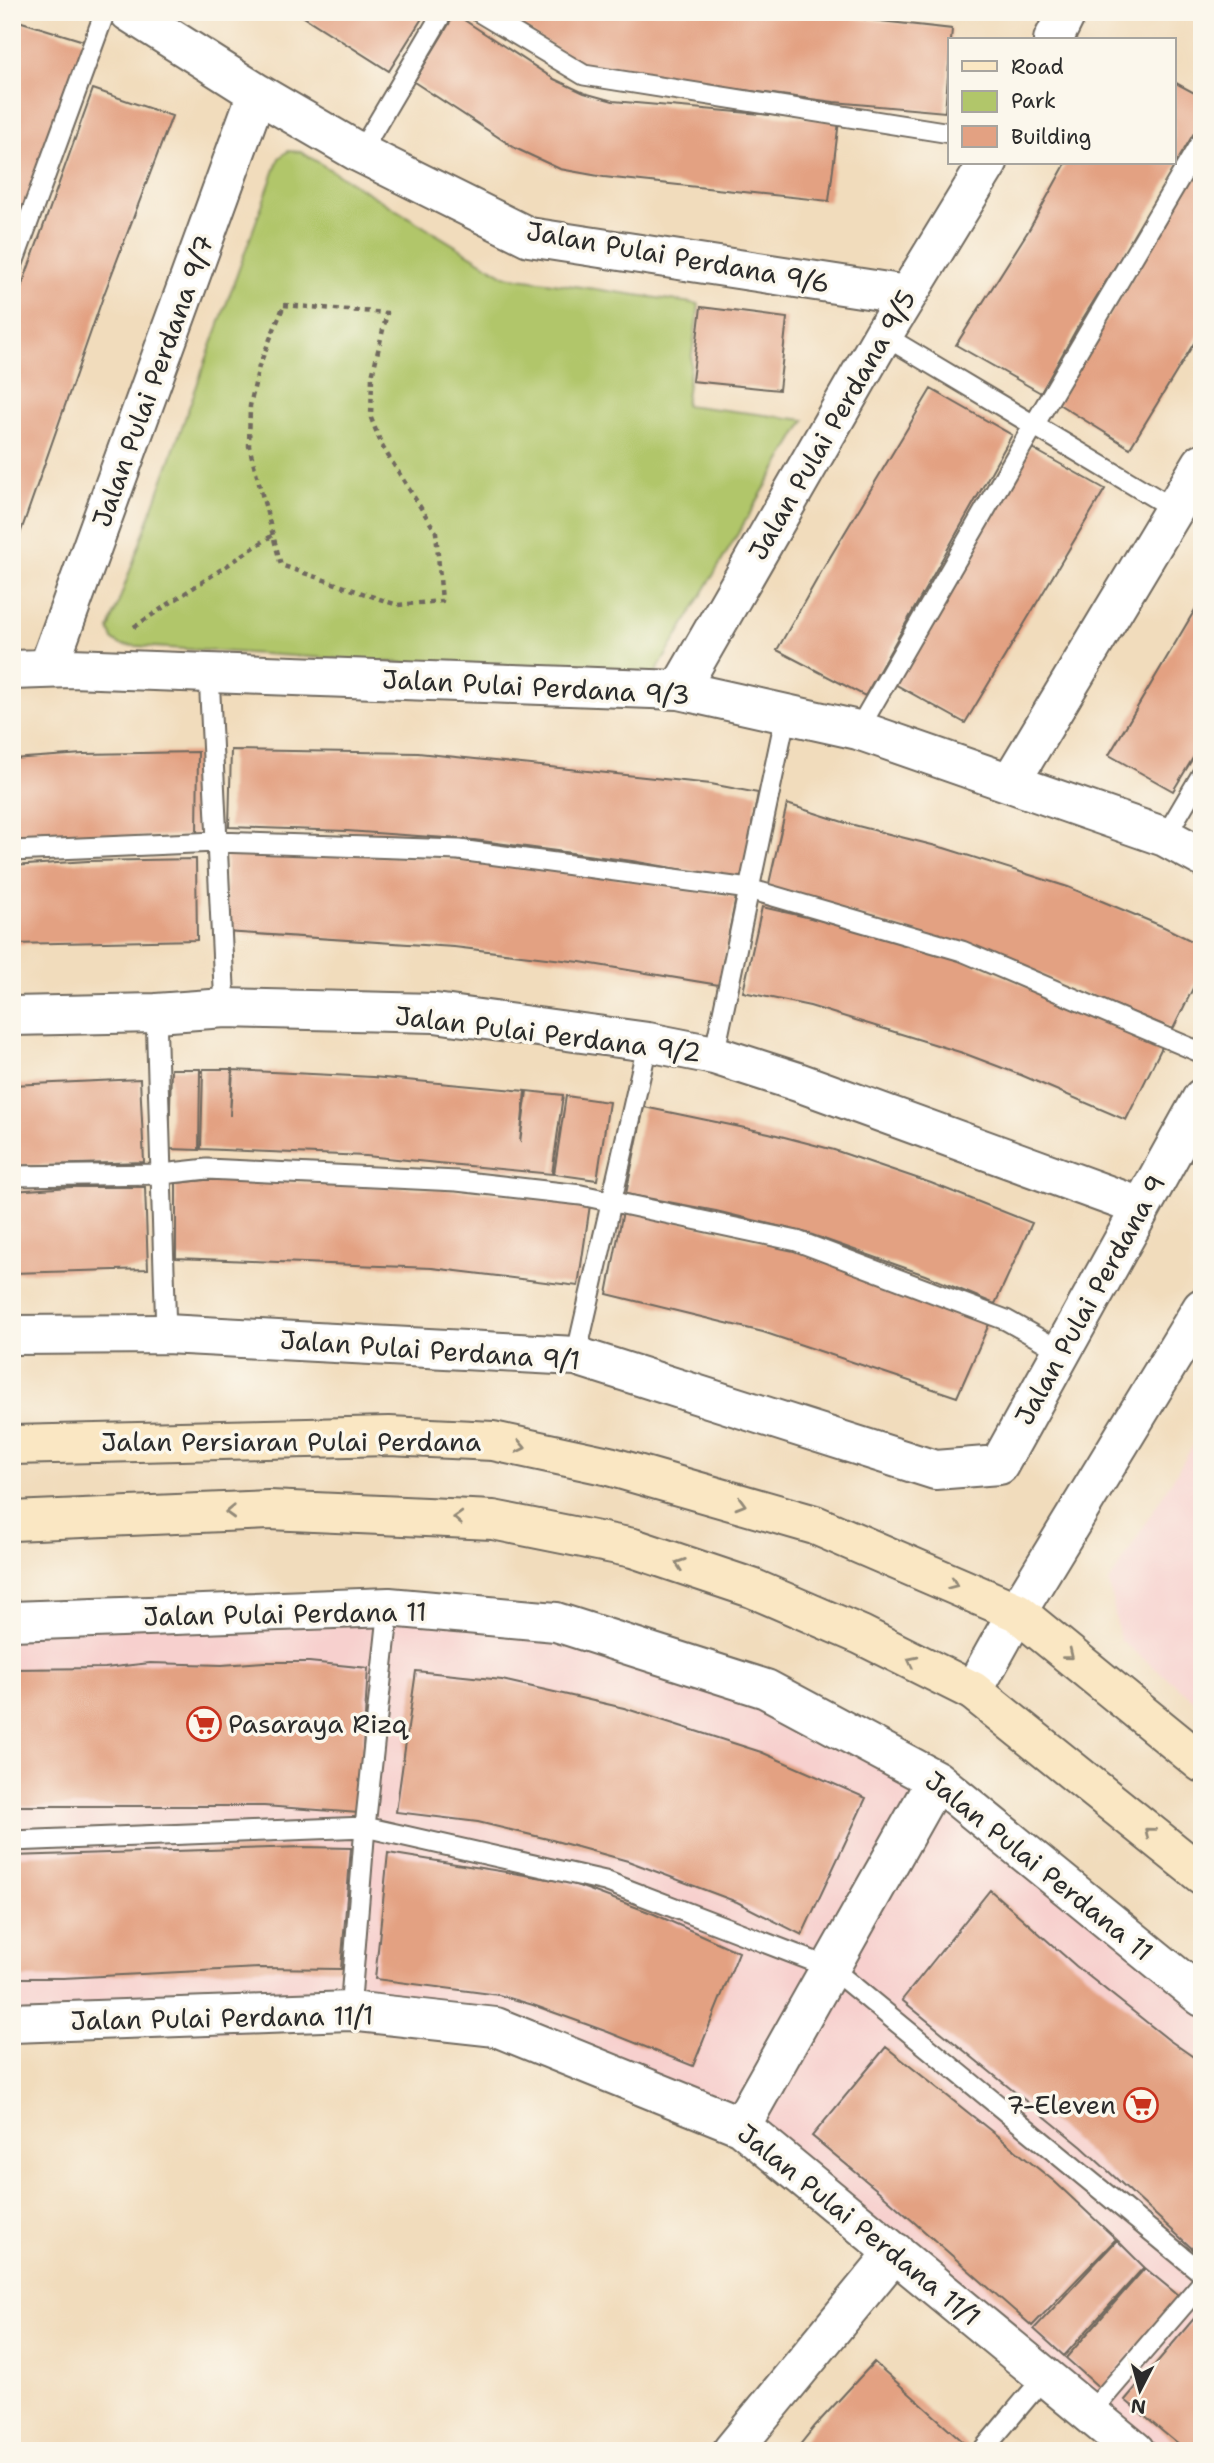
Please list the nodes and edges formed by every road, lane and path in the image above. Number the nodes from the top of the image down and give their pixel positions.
1 (105, 12) edge
2 (129, 12) edge
3 (443, 12) edge
4 (479, 12) edge
5 (1067, 12) edge
6 (1054, 38) edge
7 (257, 93) junction
8 (948, 133) edge
9 (1202, 140) edge
10 (360, 153) junction
11 (987, 164) edge
12 (12, 266) edge
13 (907, 295) junction
14 (883, 335) junction
15 (1034, 425) junction
16 (1202, 463) edge
17 (1174, 509) junction
18 (273, 535) junction
19 (125, 633) dead end
20 (30, 669) edge
21 (209, 674) junction
22 (679, 690) junction
23 (786, 714) junction
24 (858, 730) junction
25 (1202, 774) edge
26 (1010, 783) junction
27 (1165, 837) junction
28 (216, 842) junction
29 (12, 851) edge
30 (1202, 857) edge
31 (749, 889) junction
32 (225, 1008) junction
33 (156, 1013) junction
34 (12, 1016) edge
35 (648, 1042) junction
36 (1202, 1053) edge
37 (714, 1055) junction
38 (1202, 1098) edge
39 (162, 1174) junction
40 (12, 1177) edge
41 (611, 1201) junction
42 (1141, 1207) junction
43 (1202, 1308) edge
44 (166, 1334) junction
45 (12, 1335) edge
46 (1061, 1351) junction
47 (576, 1356) junction
48 (12, 1445) edge
49 (999, 1465) joint
50 (12, 1521) edge
51 (389, 1607) junction
52 (1017, 1612) junction
53 (12, 1622) edge
54 (973, 1691) junction
55 (1202, 1763) edge
56 (936, 1780) junction
57 (365, 1827) junction
58 (12, 1841) edge
59 (1202, 1875) edge
60 (831, 1968) junction
61 (1202, 1997) edge
62 (350, 2011) junction
63 (12, 2023) edge
64 (741, 2126) junction
65 (895, 2252) junction
66 (1202, 2273) edge
67 (1202, 2283) edge
68 (1045, 2376) junction
69 (1090, 2413) junction
70 (732, 2451) edge
71 (982, 2451) edge
72 (1135, 2451) edge

1 - 12 lane
2 - 7 street, Jalan Pulai Perdana 9/6
3 - 10 lane
4 - 8 lane
5 - 6 street
7 - 10 street, Jalan Pulai Perdana 9/6
7 - 20 street, Jalan Pulai Perdana 9/7
9 - 15 lane
10 - 13 street, Jalan Pulai Perdana 9/6
11 - 13 street, Jalan Pulai Perdana 9/5
13 - 14 street, Jalan Pulai Perdana 9/5
14 - 15 lane
14 - 22 street, Jalan Pulai Perdana 9/5
15 - 17 lane
15 - 24 lane
16 - 17 street
17 - 26 street
18 - 18 path
18 - 19 path
20 - 21 street, Jalan Pulai Perdana 9/3
21 - 22 street, Jalan Pulai Perdana 9/3
21 - 28 lane
22 - 23 street, Jalan Pulai Perdana 9/3
23 - 24 street, Jalan Pulai Perdana 9/3
23 - 31 lane
24 - 26 street, Jalan Pulai Perdana 9/3
25 - 27 lane
26 - 27 street, Jalan Pulai Perdana 9/3
27 - 30 street, Jalan Pulai Perdana 9/3
28 - 29 lane
28 - 31 lane
28 - 32 lane
31 - 36 lane
31 - 37 lane
32 - 33 street, Jalan Pulai Perdana 9/2
32 - 35 street, Jalan Pulai Perdana 9/2
33 - 34 street, Jalan Pulai Perdana 9/2
33 - 39 lane
35 - 37 street, Jalan Pulai Perdana 9/2
35 - 41 lane
37 - 42 street, Jalan Pulai Perdana 9/2
38 - 42 street, Jalan Pulai Perdana 9
39 - 40 lane
39 - 41 lane
39 - 44 lane
41 - 46 lane
41 - 47 lane
42 - 46 street, Jalan Pulai Perdana 9
43 - 52 street
44 - 45 street, Jalan Pulai Perdana 9/1
44 - 47 street, Jalan Pulai Perdana 9/1
46 - 49 street, Jalan Pulai Perdana 9
47 - 49 street, Jalan Pulai Perdana 9/1
48 -> 52 main road, Jalan Persiaran Pulai Perdana
54 -> 50 main road
51 - 53 street, Jalan Pulai Perdana 11
51 - 56 street, Jalan Pulai Perdana 11
51 - 57 lane
52 - 54 street
52 -> 55 main road, Jalan Persiaran Pulai Perdana
59 -> 54 main road
56 - 60 street
56 - 61 street, Jalan Pulai Perdana 11
57 - 58 lane
57 - 60 lane
57 - 62 lane
60 - 64 street
60 - 66 lane
62 - 63 street, Jalan Pulai Perdana 11/1
62 - 64 street, Jalan Pulai Perdana 11/1
64 - 65 street, Jalan Pulai Perdana 11/1
65 - 68 street, Jalan Pulai Perdana 11/1
65 - 70 street
67 - 69 lane
68 - 69 street, Jalan Pulai Perdana 11/1
68 - 71 lane
69 - 72 street, Jalan Pulai Perdana 11/1

